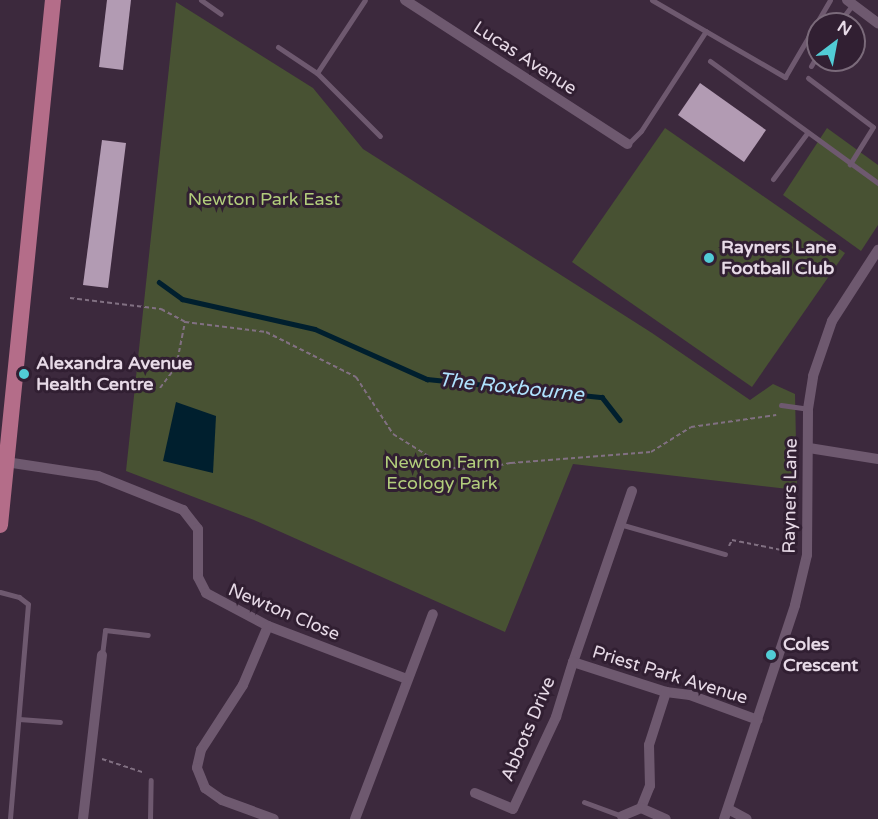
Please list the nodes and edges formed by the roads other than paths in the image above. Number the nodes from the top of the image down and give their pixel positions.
1 (53, 0) edge
2 (201, 0) edge
3 (364, 0) edge
4 (405, 0) edge
5 (652, 0) edge
6 (830, 0) edge
7 (850, 2) edge
8 (221, 14) dead end
9 (878, 23) edge
10 (706, 31) junction
11 (278, 47) dead end
12 (710, 61) dead end
13 (317, 73) junction
14 (808, 78) dead end
15 (807, 133) junction
16 (381, 135) dead end
17 (628, 144) joint
18 (850, 164) junction
19 (773, 179) dead end
20 (878, 183) edge
21 (878, 250) edge
22 (6, 399) edge
23 (781, 405) dead end
24 (808, 409) junction
25 (809, 448) junction
26 (878, 459) edge
27 (6, 462) junction
28 (632, 491) dead end
29 (0, 525) edge
30 (623, 525) junction
31 (725, 554) road end
32 (0, 592) edge
33 (433, 614) dead end
34 (268, 626) junction
35 (148, 635) dead end
36 (102, 655) joint
37 (573, 662) junction
38 (407, 679) junction
39 (666, 692) junction
40 (19, 719) junction
41 (758, 720) junction
42 (60, 722) dead end
43 (151, 780) road end
44 (475, 794) dead end
45 (584, 802) dead end
46 (641, 808) junction
47 (514, 814) edge
48 (726, 814) edge
49 (622, 816) joint
50 (10, 819) edge
51 (83, 819) edge
52 (150, 819) edge
53 (274, 819) edge
54 (355, 819) edge
55 (666, 819) edge
56 (747, 819) edge

1 - 22 main road
2 - 8 lane
3 - 13 lane
4 - 17 street, Lucas Avenue
5 - 10 lane
6 - 10 lane
7 - 9 street
10 - 17 lane
11 - 13 lane
12 - 15 lane
13 - 16 lane
14 - 18 lane
15 - 18 lane
15 - 19 lane
18 - 20 lane
21 - 24 street, Rayners Lane
22 - 27 main road
23 - 24 lane
24 - 25 street, Rayners Lane
25 - 26 street
25 - 41 street, Rayners Lane
27 - 29 main road
27 - 34 street, Newton Close
28 - 30 street, Priest Park Avenue
30 - 31 lane
30 - 37 street, Priest Park Avenue
32 - 40 lane
33 - 38 street
34 - 38 street, Newton Close
34 - 53 street
35 - 36 lane
36 - 51 street
37 - 39 street, Priest Park Avenue
37 - 47 street, Abbots Drive
38 - 54 street
39 - 41 street, Priest Park Avenue
39 - 46 street
40 - 42 lane
40 - 50 lane
41 - 48 street, Rayners Lane
43 - 52 lane
44 - 47 street, Abbots Drive
45 - 49 lane
46 - 49 street
46 - 55 street
48 - 56 street

